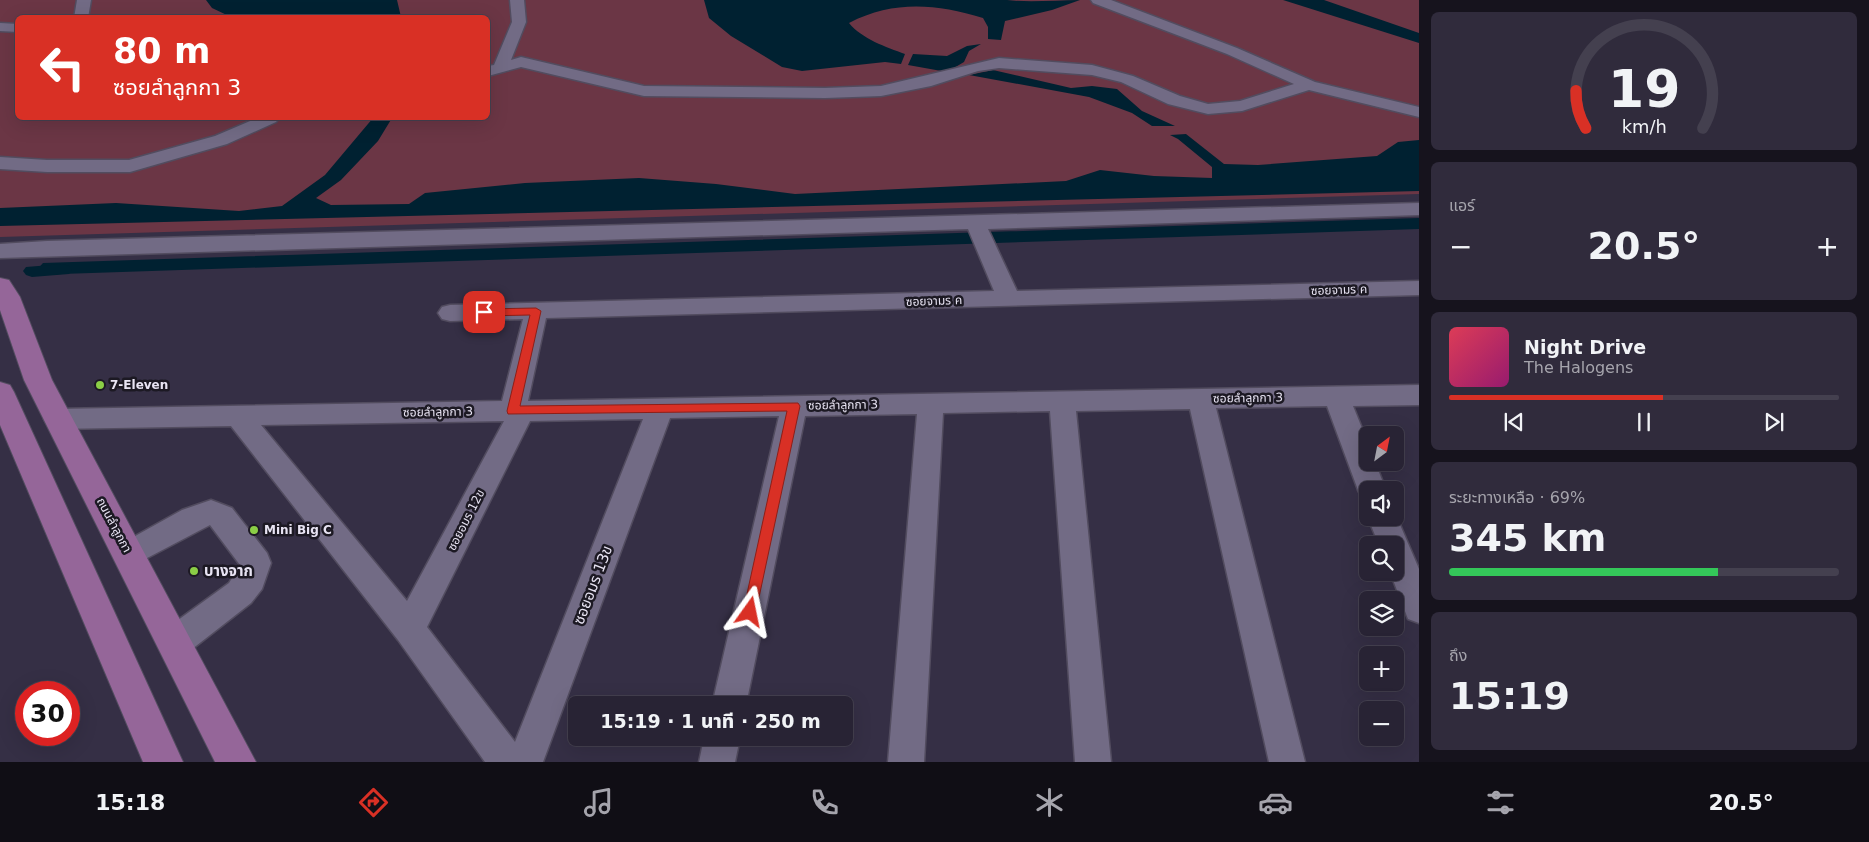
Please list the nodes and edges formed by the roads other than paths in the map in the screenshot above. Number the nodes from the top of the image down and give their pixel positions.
1 (84, 0) edge
2 (517, 0) edge
3 (1098, 0) edge
4 (82, 15) edge
5 (0, 27) edge
6 (15, 28) edge
7 (494, 68) edge
8 (1309, 85) junction
9 (1419, 112) edge
10 (266, 120) edge
11 (0, 163) edge
12 (1419, 209) edge
13 (980, 234) junction
14 (0, 252) edge
15 (0, 286) edge
16 (1419, 288) edge
17 (1009, 299) junction
18 (536, 311) junction
19 (450, 313) dead end
20 (1419, 395) edge
21 (1336, 396) junction
22 (1201, 399) junction
23 (1062, 402) junction
24 (931, 404) junction
25 (794, 406) junction
26 (3, 408) edge
27 (660, 408) junction
28 (517, 411) junction
29 (238, 416) junction
30 (57, 419) junction
31 (1369, 481) edge
32 (130, 554) junction
33 (1404, 571) edge
34 (1419, 608) edge
35 (409, 629) junction
36 (175, 642) junction
37 (731, 696) edge
38 (720, 746) edge
39 (163, 762) edge
40 (236, 762) edge
41 (507, 762) edge
42 (525, 762) edge
43 (717, 762) edge
44 (906, 762) edge
45 (1093, 762) edge
46 (1287, 762) edge

1 - 4 street
2 - 7 street
3 - 8 street
5 - 6 street
7 - 8 street
8 - 9 street
10 - 11 street
12 - 13 street
13 - 14 street
13 - 17 street
15 - 30 main road, ถนนลำลูกกา
16 - 17 street, ซอยจามร ค
17 - 18 street, ซอยจามร ค
18 - 19 street, ซอยจามร ค
18 - 28 street, ซอยอมร 12ข
20 - 21 street, ซอยลำลูกกา 3
21 - 22 street, ซอยลำลูกกา 3
21 - 31 street
22 - 23 street, ซอยลำลูกกา 3
22 - 46 street
23 - 24 street, ซอยลำลูกกา 3
23 - 45 street
24 - 25 street, ซอยลำลูกกา 3
24 - 44 street
25 - 27 street, ซอยลำลูกกา 3
25 - 37 street
26 - 39 main road
27 - 28 street, ซอยลำลูกกา 3
27 - 42 street, ซอยอมร 13ข
28 - 29 street, ซอยลำลูกกา 3
28 - 35 street, ซอยอมร 12ข
29 - 30 street, ซอยลำลูกกา 3
29 - 35 street
30 - 32 main road, ถนนลำลูกกา
32 - 36 main road, ถนนลำลูกกา
32 - 36 street
33 - 34 street
35 - 41 street
36 - 40 main road, ถนนลำลูกกา
38 - 43 street

